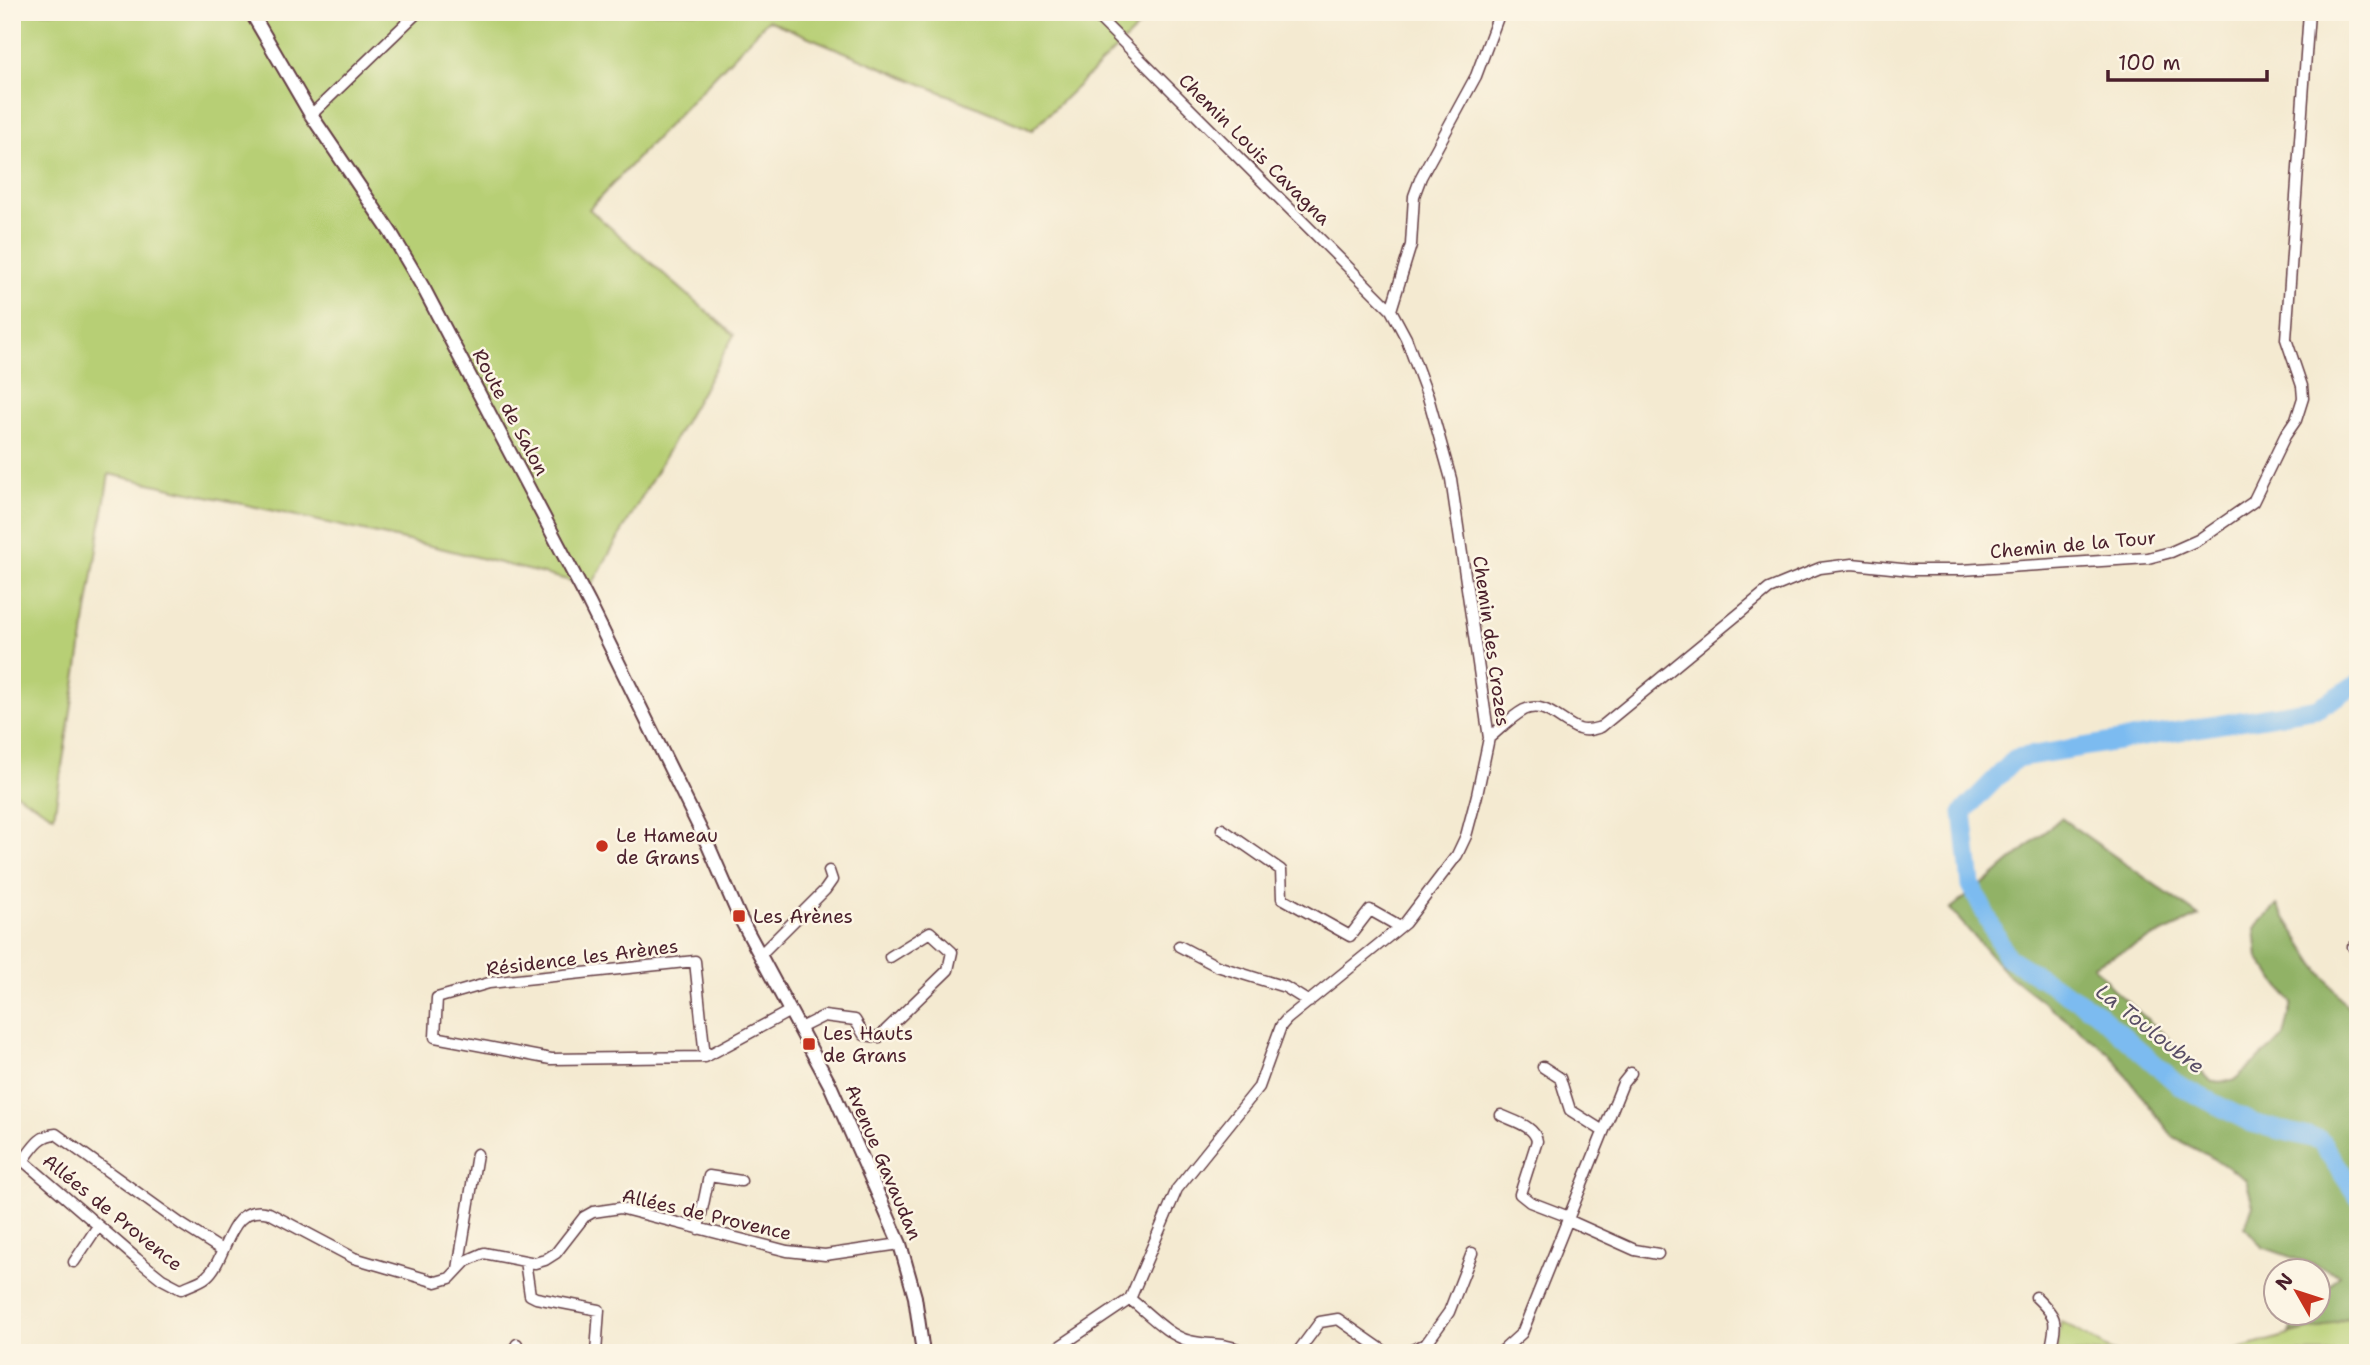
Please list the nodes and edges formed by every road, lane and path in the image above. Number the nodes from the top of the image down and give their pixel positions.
1 (251, 12) edge
2 (418, 12) edge
3 (1093, 12) edge
4 (1500, 12) edge
5 (2309, 12) edge
6 (311, 115) junction
7 (1391, 310) junction
8 (1489, 738) junction
9 (1222, 829) dead end
10 (708, 845) joint
11 (829, 872) dead end
12 (1400, 927) junction
13 (1179, 946) dead end
14 (760, 955) junction
15 (890, 957) dead end
16 (1309, 1002) junction
17 (790, 1010) junction
18 (800, 1028) junction
19 (705, 1057) junction
20 (1543, 1067) dead end
21 (1631, 1073) dead end
22 (1501, 1115) dead end
23 (1603, 1131) junction
24 (12, 1151) edge
25 (477, 1154) dead end
26 (23, 1161) junction
27 (741, 1181) dead end
28 (1569, 1218) junction
29 (98, 1226) junction
30 (698, 1228) junction
31 (900, 1244) junction
32 (222, 1250) junction
33 (1472, 1253) dead end
34 (1658, 1254) dead end
35 (525, 1261) junction
36 (74, 1262) dead end
37 (457, 1273) junction
38 (2036, 1297) dead end
39 (1130, 1298) junction
40 (596, 1353) edge
41 (923, 1353) edge
42 (1050, 1353) edge
43 (1245, 1353) edge
44 (1297, 1353) edge
45 (1387, 1353) edge
46 (1405, 1353) edge
47 (1500, 1353) edge
48 (2050, 1353) edge

1 - 6 street, Route de Salon
2 - 6 street
3 - 7 street, Chemin Louis Cavagna
4 - 7 street
5 - 8 street, Chemin de la Tour
6 - 10 street, Route de Salon
7 - 8 street, Chemin des Crozes
8 - 12 street, Chemin des Crozes
9 - 12 street
10 - 14 street, Avenue Gavaudan
11 - 14 street
12 - 16 street, Chemin des Crozes
13 - 16 street
14 - 17 street, Avenue Gavaudan
15 - 18 street
16 - 39 street, Chemin des Crozes
17 - 18 street, Avenue Gavaudan
17 - 19 street, Résidence les Arènes
18 - 31 street, Avenue Gavaudan
19 - 19 street, Résidence les Arènes
20 - 23 street
21 - 23 street
22 - 28 street
23 - 28 street
24 - 26 street, Allées de Provence
25 - 37 street
26 - 29 street, Allées de Provence
26 - 32 street
27 - 30 street
28 - 34 street
28 - 47 street
29 - 32 street, Allées de Provence
29 - 36 street
30 - 31 street, Allées de Provence
30 - 35 street, Allées de Provence
31 - 41 street, Avenue Gavaudan
32 - 37 street, Allées de Provence
33 - 46 street
35 - 37 street, Allées de Provence
35 - 40 street
38 - 48 street
39 - 42 street
39 - 43 street
44 - 45 street

